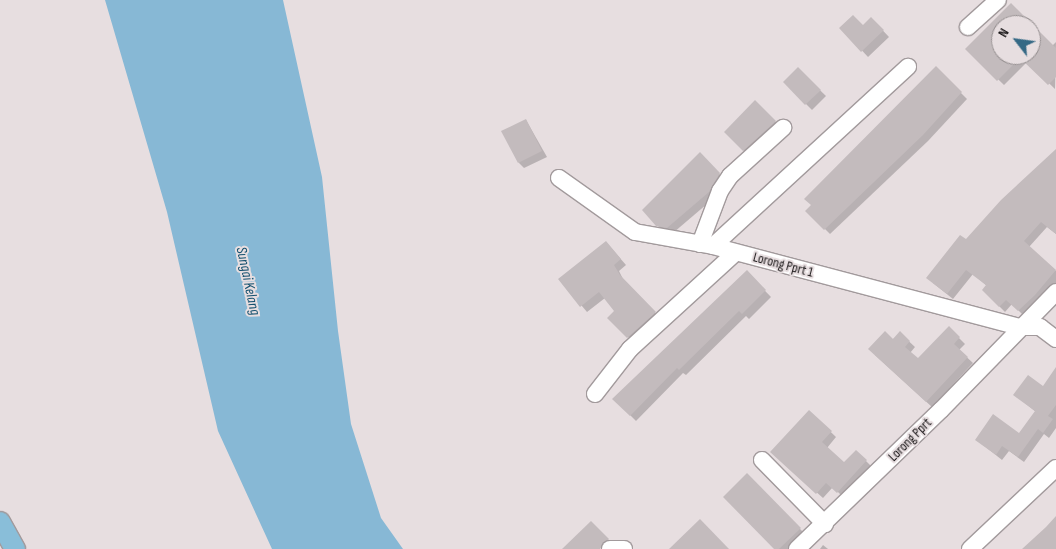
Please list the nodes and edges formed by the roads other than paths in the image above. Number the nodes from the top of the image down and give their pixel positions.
1 (998, 0) edge
2 (968, 27) dead end
3 (908, 67) dead end
4 (783, 128) dead end
5 (559, 178) dead end
6 (707, 245) junction
7 (735, 253) junction
8 (1056, 292) edge
9 (1020, 327) junction
10 (1056, 339) edge
11 (596, 394) dead end
12 (762, 460) dead end
13 (1056, 468) edge
14 (0, 522) edge
15 (825, 524) junction
16 (15, 549) edge
17 (610, 549) edge
18 (624, 549) edge
19 (796, 549) edge
20 (970, 549) edge

1 - 2 street
3 - 6 street
4 - 6 street
5 - 6 street, Lorong Pprt 1
6 - 7 street, Lorong Pprt 1
7 - 9 street, Lorong Pprt 1
7 - 11 street
8 - 9 street, Lorong Pprt
9 - 10 street, Lorong Pprt 1
9 - 15 street, Lorong Pprt
12 - 15 street
13 - 20 street
14 - 16 main road
15 - 19 street, Lorong Pprt
17 - 18 street

